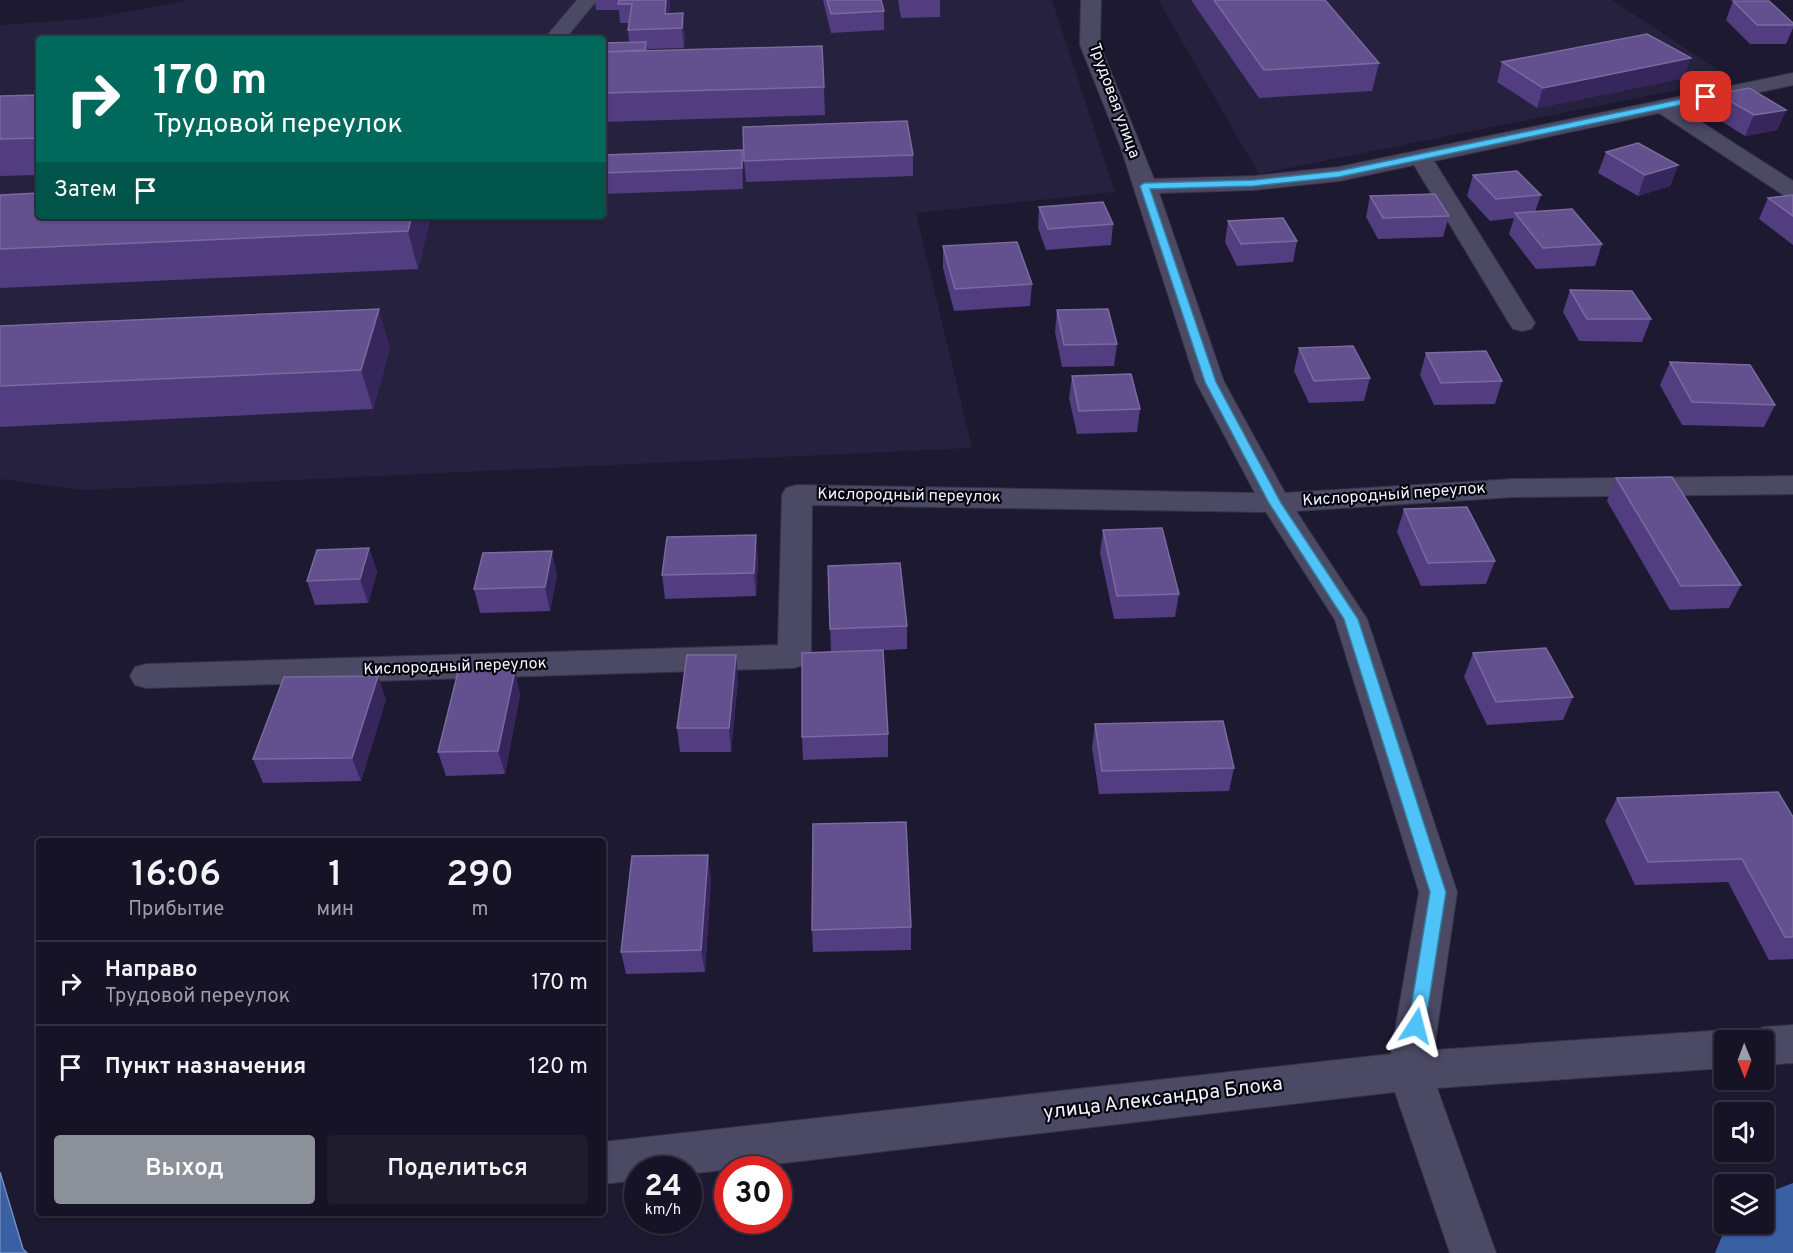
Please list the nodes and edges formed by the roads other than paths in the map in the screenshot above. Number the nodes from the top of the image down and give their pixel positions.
1 (586, 0) edge
2 (1090, 0) edge
3 (556, 36) edge
4 (1793, 79) edge
5 (1662, 106) junction
6 (1420, 157) junction
7 (1144, 186) junction
8 (1793, 191) edge
9 (1522, 323) dead end
10 (1793, 485) edge
11 (1275, 503) junction
12 (147, 676) dead end
13 (1793, 1044) edge
14 (1774, 1045) edge
15 (1714, 1050) edge
16 (1409, 1071) junction
17 (606, 1163) edge
18 (1473, 1253) edge

1 - 3 street
2 - 7 street, Трудовая улица
4 - 5 street
5 - 6 street
5 - 8 street
6 - 7 street
6 - 9 street
7 - 11 street, Трудовая улица
10 - 11 street, Кислородный переулок
11 - 12 street, Кислородный переулок
11 - 16 street, Трудовая улица
13 - 14 street
15 - 16 street, улица Александра Блока
16 - 17 street, улица Александра Блока
16 - 18 street

